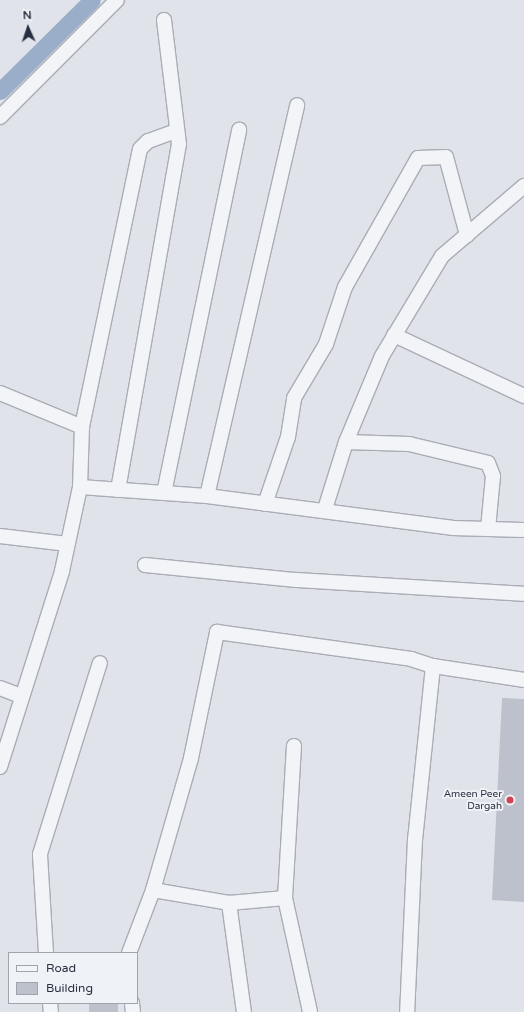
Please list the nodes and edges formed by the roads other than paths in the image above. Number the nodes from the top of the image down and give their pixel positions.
1 (117, 0) edge
2 (164, 20) dead end
3 (297, 105) dead end
4 (0, 117) edge
5 (239, 130) dead end
6 (176, 131) junction
7 (524, 186) edge
8 (467, 235) junction
9 (394, 335) junction
10 (0, 393) edge
11 (524, 396) edge
12 (82, 426) junction
13 (346, 442) junction
14 (80, 488) junction
15 (118, 490) junction
16 (164, 492) junction
17 (207, 496) junction
18 (265, 504) junction
19 (325, 509) junction
20 (488, 529) junction
21 (524, 530) edge
22 (0, 536) edge
23 (68, 544) junction
24 (144, 565) dead end
25 (524, 594) edge
26 (100, 663) dead end
27 (433, 666) junction
28 (524, 680) edge
29 (0, 688) edge
30 (21, 696) junction
31 (294, 746) dead end
32 (0, 767) edge
33 (153, 890) junction
34 (285, 898) junction
35 (229, 903) junction
36 (46, 952) edge
37 (129, 952) edge
38 (244, 1012) edge
39 (310, 1012) edge
40 (407, 1012) edge

1 - 4 street
2 - 6 street
3 - 17 street
5 - 16 street
6 - 12 street
6 - 15 street
7 - 8 street
8 - 9 street
8 - 18 street
9 - 11 street
9 - 13 street
10 - 12 street
12 - 14 street
13 - 19 street
13 - 20 street
14 - 15 street
14 - 23 street
15 - 16 street
16 - 17 street
17 - 18 street
18 - 19 street
19 - 20 street
20 - 21 street
22 - 23 street
23 - 30 street
24 - 25 street
26 - 36 street
27 - 28 street
27 - 33 street
27 - 40 street
29 - 30 street
30 - 32 street
31 - 34 street
33 - 35 street
33 - 37 street
34 - 35 street
34 - 39 street
35 - 38 street

